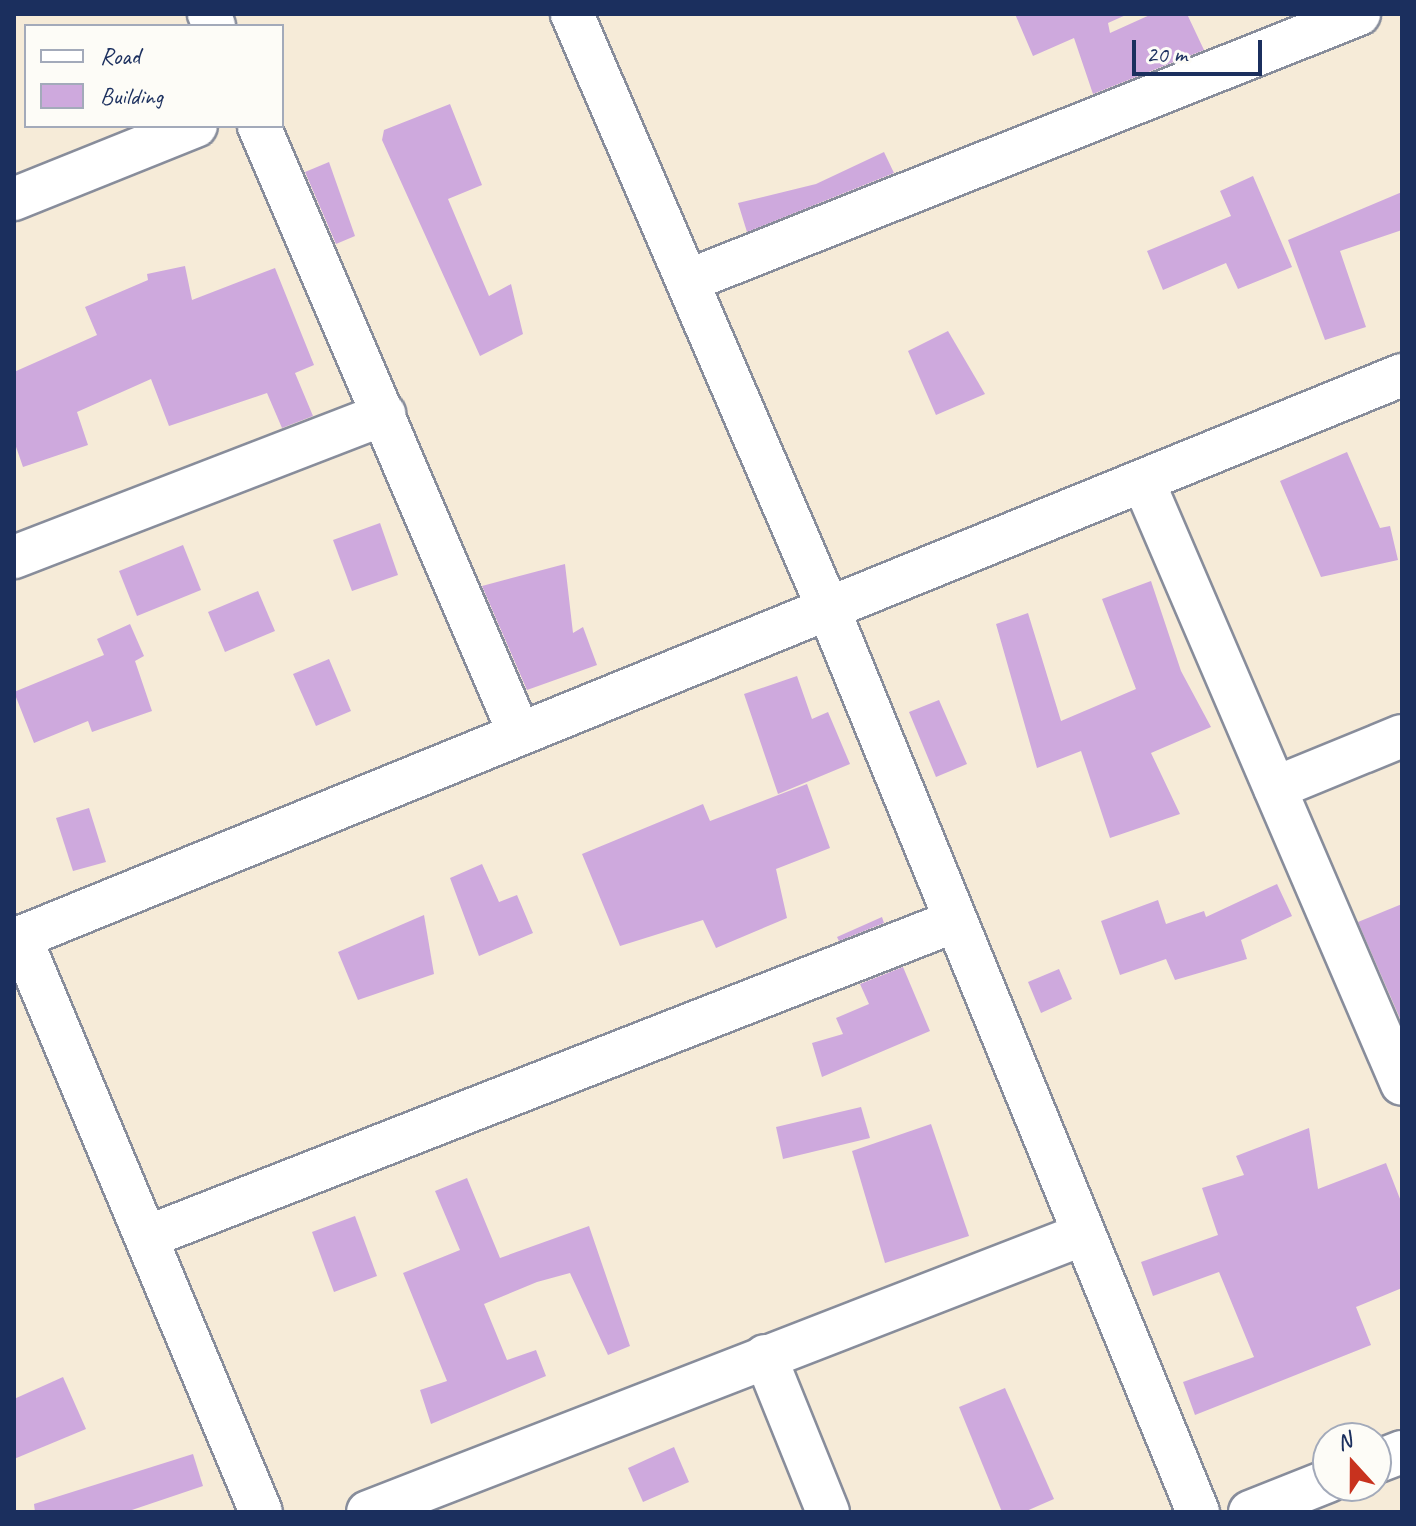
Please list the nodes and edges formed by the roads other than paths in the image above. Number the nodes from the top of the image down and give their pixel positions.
1 (572, 14) edge
2 (1359, 14) edge
3 (191, 128) edge
4 (260, 128) edge
5 (14, 199) edge
6 (690, 280) junction
7 (1402, 375) edge
8 (384, 414) junction
9 (1143, 481) junction
10 (14, 557) edge
11 (828, 608) junction
12 (518, 731) junction
13 (1402, 736) edge
14 (1275, 788) junction
15 (955, 921) junction
16 (17, 938) edge
17 (1402, 1084) edge
18 (1084, 1234) junction
19 (147, 1237) junction
20 (765, 1356) junction
21 (1312, 1487) edge
22 (261, 1512) edge
23 (368, 1512) edge
24 (828, 1512) edge
25 (1198, 1512) edge
26 (1250, 1512) edge

1 - 6 street
2 - 6 street
3 - 5 street
4 - 8 street
6 - 11 street
7 - 9 street
8 - 10 street
8 - 12 street
9 - 11 street
9 - 14 street
11 - 12 street
11 - 15 street
12 - 16 street
13 - 14 street
14 - 17 street
15 - 18 street
15 - 19 street
16 - 19 street
18 - 20 street
18 - 25 street
19 - 22 street
20 - 23 street
20 - 24 street
21 - 26 street

